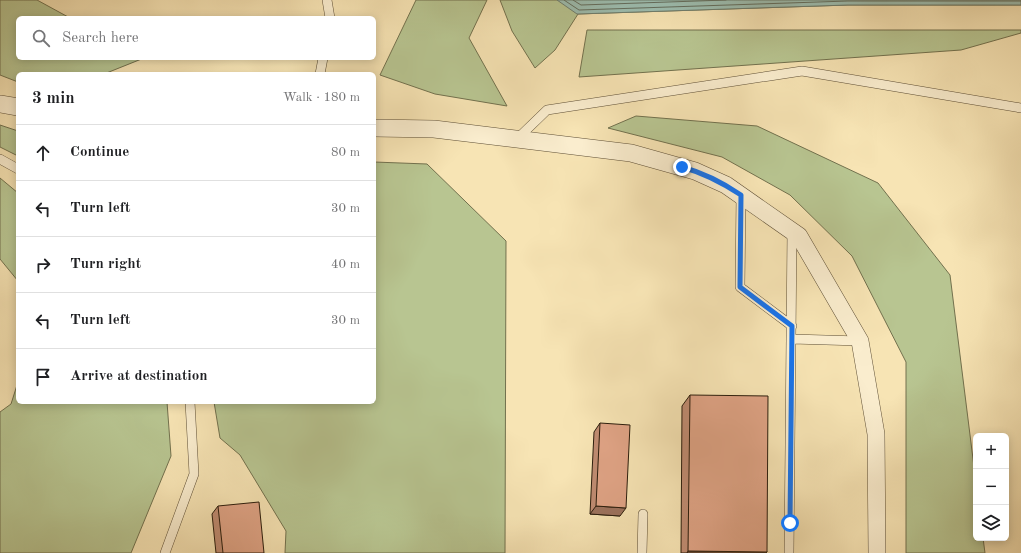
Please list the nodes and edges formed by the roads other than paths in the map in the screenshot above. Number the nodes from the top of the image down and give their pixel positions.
1 (327, 0) edge
2 (330, 16) edge
3 (323, 60) edge
4 (320, 72) edge
5 (0, 104) edge
6 (16, 107) edge
7 (1021, 108) edge
8 (376, 128) edge
9 (517, 139) junction
10 (0, 159) edge
11 (16, 168) edge
12 (741, 195) junction
13 (792, 231) junction
14 (792, 326) junction
15 (792, 340) junction
16 (860, 341) junction
17 (190, 404) edge
18 (643, 514) dead end
19 (165, 553) edge
20 (642, 553) edge
21 (789, 553) edge
22 (877, 553) edge

1 - 2 lane
3 - 4 lane
5 - 6 street
7 - 9 lane
8 - 9 street
9 - 12 street
10 - 11 lane
12 - 13 street
12 - 14 lane
13 - 14 lane
13 - 16 street
14 - 15 lane
15 - 16 lane
15 - 21 lane
16 - 22 street
17 - 19 lane
18 - 20 lane

